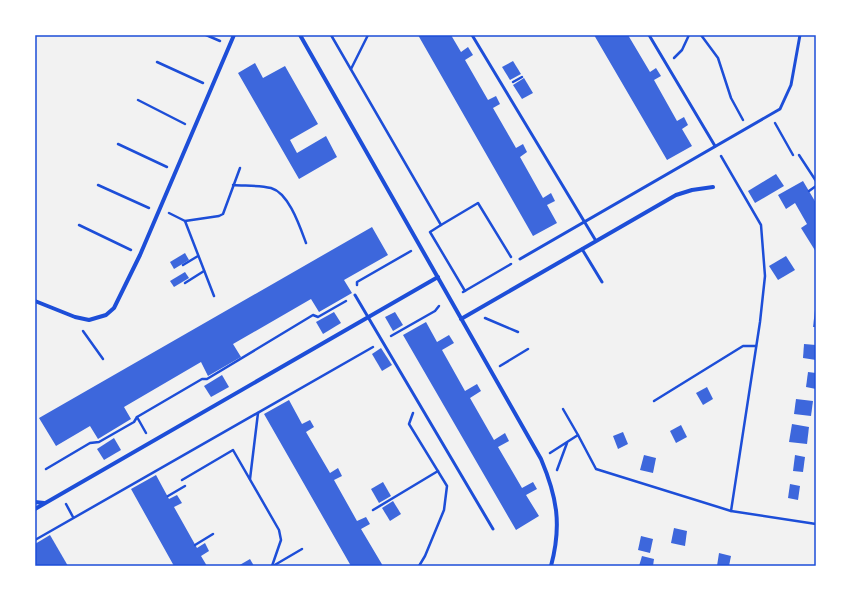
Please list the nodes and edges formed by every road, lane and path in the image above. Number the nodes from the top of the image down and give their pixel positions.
1 (234, 35) edge
2 (300, 35) edge
3 (332, 35) edge
4 (368, 35) edge
5 (472, 35) edge
6 (649, 35) edge
7 (688, 35) edge
8 (702, 35) edge
9 (800, 35) edge
10 (157, 62) dead end
11 (667, 65) junction
12 (351, 69) junction
13 (212, 88) junction
14 (138, 100) dead end
15 (769, 114) junction
16 (746, 128) junction
17 (195, 129) junction
18 (118, 144) dead end
19 (715, 146) junction
20 (800, 154) dead end
21 (793, 155) dead end
22 (240, 168) dead end
23 (177, 171) junction
24 (816, 182) edge
25 (98, 185) dead end
26 (233, 185) junction
27 (816, 186) edge
28 (713, 187) dead end
29 (809, 191) dead end
30 (158, 213) junction
31 (175, 216) dead end
32 (185, 221) junction
33 (584, 221) junction
34 (79, 225) dead end
35 (441, 225) junction
36 (596, 241) junction
37 (306, 243) dead end
38 (420, 245) junction
39 (582, 249) junction
40 (132, 251) dead end
41 (198, 256) junction
42 (520, 259) dead end
43 (183, 265) dead end
44 (204, 271) junction
45 (438, 277) junction
46 (602, 282) dead end
47 (184, 283) dead end
48 (356, 295) junction
49 (214, 296) dead end
50 (35, 301) edge
51 (440, 306) dead end
52 (471, 313) junction
53 (75, 317) junction
54 (368, 317) junction
55 (461, 319) junction
56 (518, 332) dead end
57 (383, 341) junction
58 (756, 346) junction
59 (528, 349) dead end
60 (103, 359) dead end
61 (491, 371) junction
62 (654, 401) dead end
63 (563, 409) dead end
64 (258, 413) junction
65 (137, 417) junction
66 (411, 420) dead end
67 (578, 436) junction
68 (568, 442) junction
69 (151, 443) junction
70 (557, 449) dead end
71 (46, 469) dead end
72 (438, 471) junction
73 (250, 479) junction
74 (182, 480) dead end
75 (551, 484) junction
76 (185, 486) dead end
77 (60, 495) junction
78 (168, 496) dead end
79 (35, 502) edge
80 (45, 503) junction
81 (35, 509) edge
82 (373, 510) dead end
83 (731, 511) junction
84 (73, 517) junction
85 (816, 524) edge
86 (493, 529) dead end
87 (213, 534) dead end
88 (35, 540) edge
89 (195, 545) dead end
90 (302, 549) dead end
91 (272, 566) edge
92 (418, 566) edge
93 (551, 566) edge

1 - 13 street
2 - 38 street
3 - 12 path
4 - 12 path
5 - 33 lane
6 - 11 lane
7 - 11 path
8 - 16 path
9 - 15 lane
10 - 13 path
11 - 19 lane
12 - 35 path
13 - 17 street
14 - 17 path
15 - 16 lane
15 - 21 path
16 - 19 lane
17 - 23 street
18 - 23 path
19 - 33 lane
19 - 58 path
20 - 24 path
22 - 26 path
23 - 30 street
25 - 30 path
26 - 32 path
26 - 37 path
27 - 29 path
28 - 36 street
30 - 53 street
31 - 32 path
32 - 41 path
33 - 36 lane
33 - 42 lane
34 - 40 path
35 - 35 path
36 - 39 street
38 - 45 street
38 - 48 path
39 - 46 lane
39 - 52 street
41 - 43 path
41 - 44 path
44 - 47 path
44 - 49 path
45 - 54 street
45 - 55 street
48 - 54 lane
48 - 65 path
50 - 53 street
51 - 57 path
52 - 55 street
52 - 56 path
53 - 60 path
54 - 57 lane
54 - 69 street
55 - 61 street
57 - 64 path
57 - 86 lane
58 - 62 path
58 - 83 path
59 - 61 path
61 - 75 street
63 - 67 path
64 - 73 path
64 - 84 path
65 - 69 path
65 - 71 path
66 - 72 path
67 - 68 path
67 - 83 path
68 - 70 path
68 - 75 path
69 - 77 street
72 - 82 path
72 - 92 path
73 - 74 path
73 - 91 path
75 - 93 street
76 - 78 path
77 - 80 street
77 - 84 path
79 - 80 street
80 - 81 street
83 - 85 path
84 - 88 path
87 - 89 path
90 - 91 path

